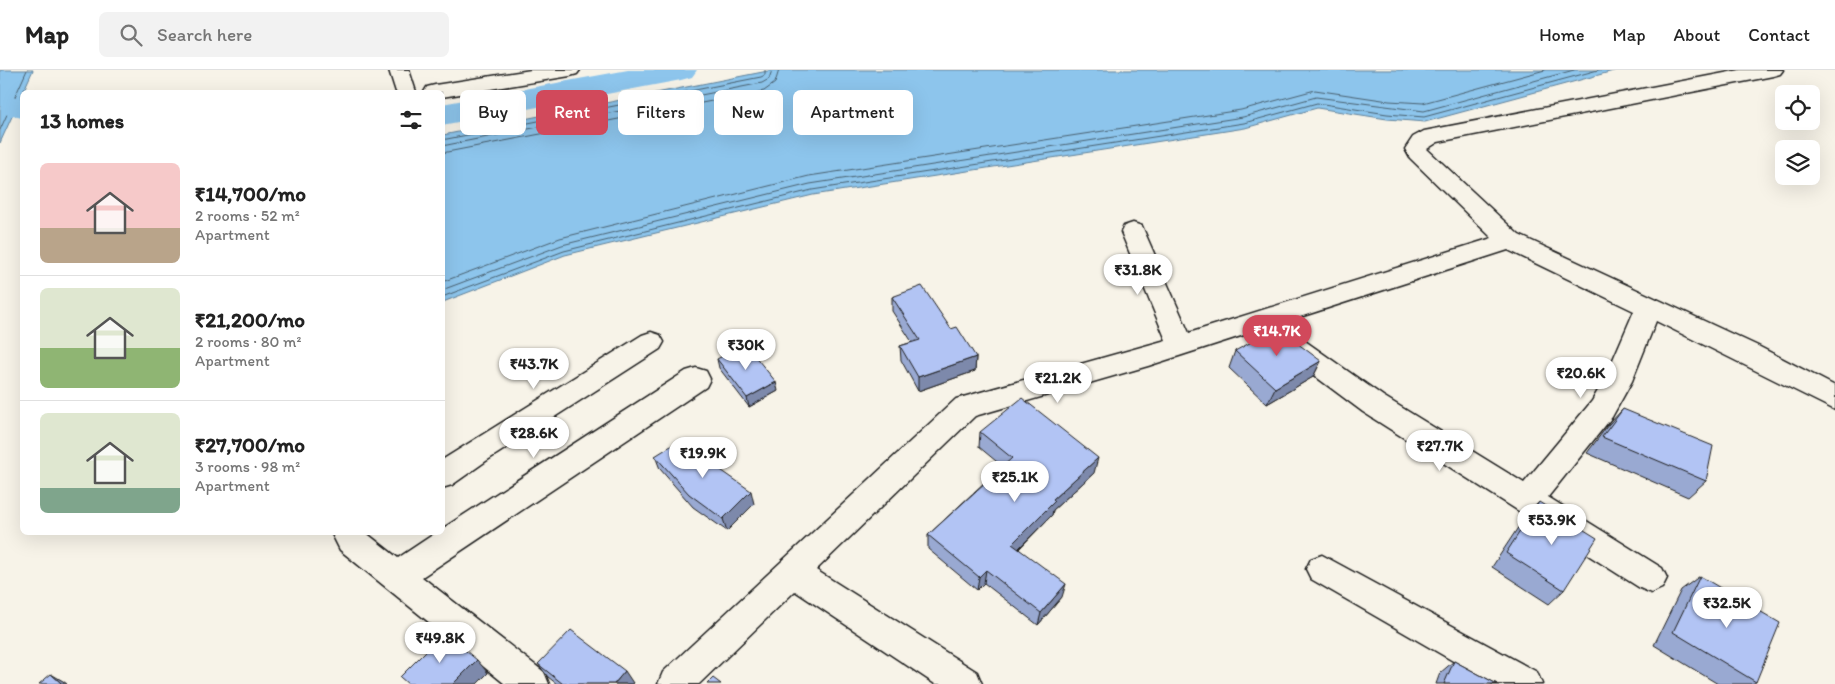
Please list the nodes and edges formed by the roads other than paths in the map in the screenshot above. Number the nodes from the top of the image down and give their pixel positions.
1 (399, 70) edge
2 (570, 70) edge
3 (1773, 70) edge
4 (405, 90) edge
5 (445, 90) edge
6 (1133, 232) dead end
7 (1510, 241) junction
8 (1649, 306) junction
9 (1259, 321) junction
10 (651, 342) dead end
11 (1181, 345) junction
12 (696, 379) dead end
13 (1835, 399) edge
14 (445, 474) edge
15 (1528, 500) junction
16 (353, 535) edge
17 (1322, 569) dead end
18 (792, 572) junction
19 (397, 576) junction
20 (1651, 578) dead end
21 (532, 684) edge
22 (675, 684) edge
23 (965, 684) edge
24 (1525, 684) edge

1 - 4 street
2 - 5 street
3 - 7 street
6 - 11 street
7 - 8 street
7 - 9 street
8 - 13 street
8 - 15 street
9 - 11 street
9 - 15 street
10 - 14 street
11 - 18 street
12 - 19 street
15 - 20 street
16 - 19 street
17 - 24 street
18 - 22 street
18 - 23 street
19 - 21 street

